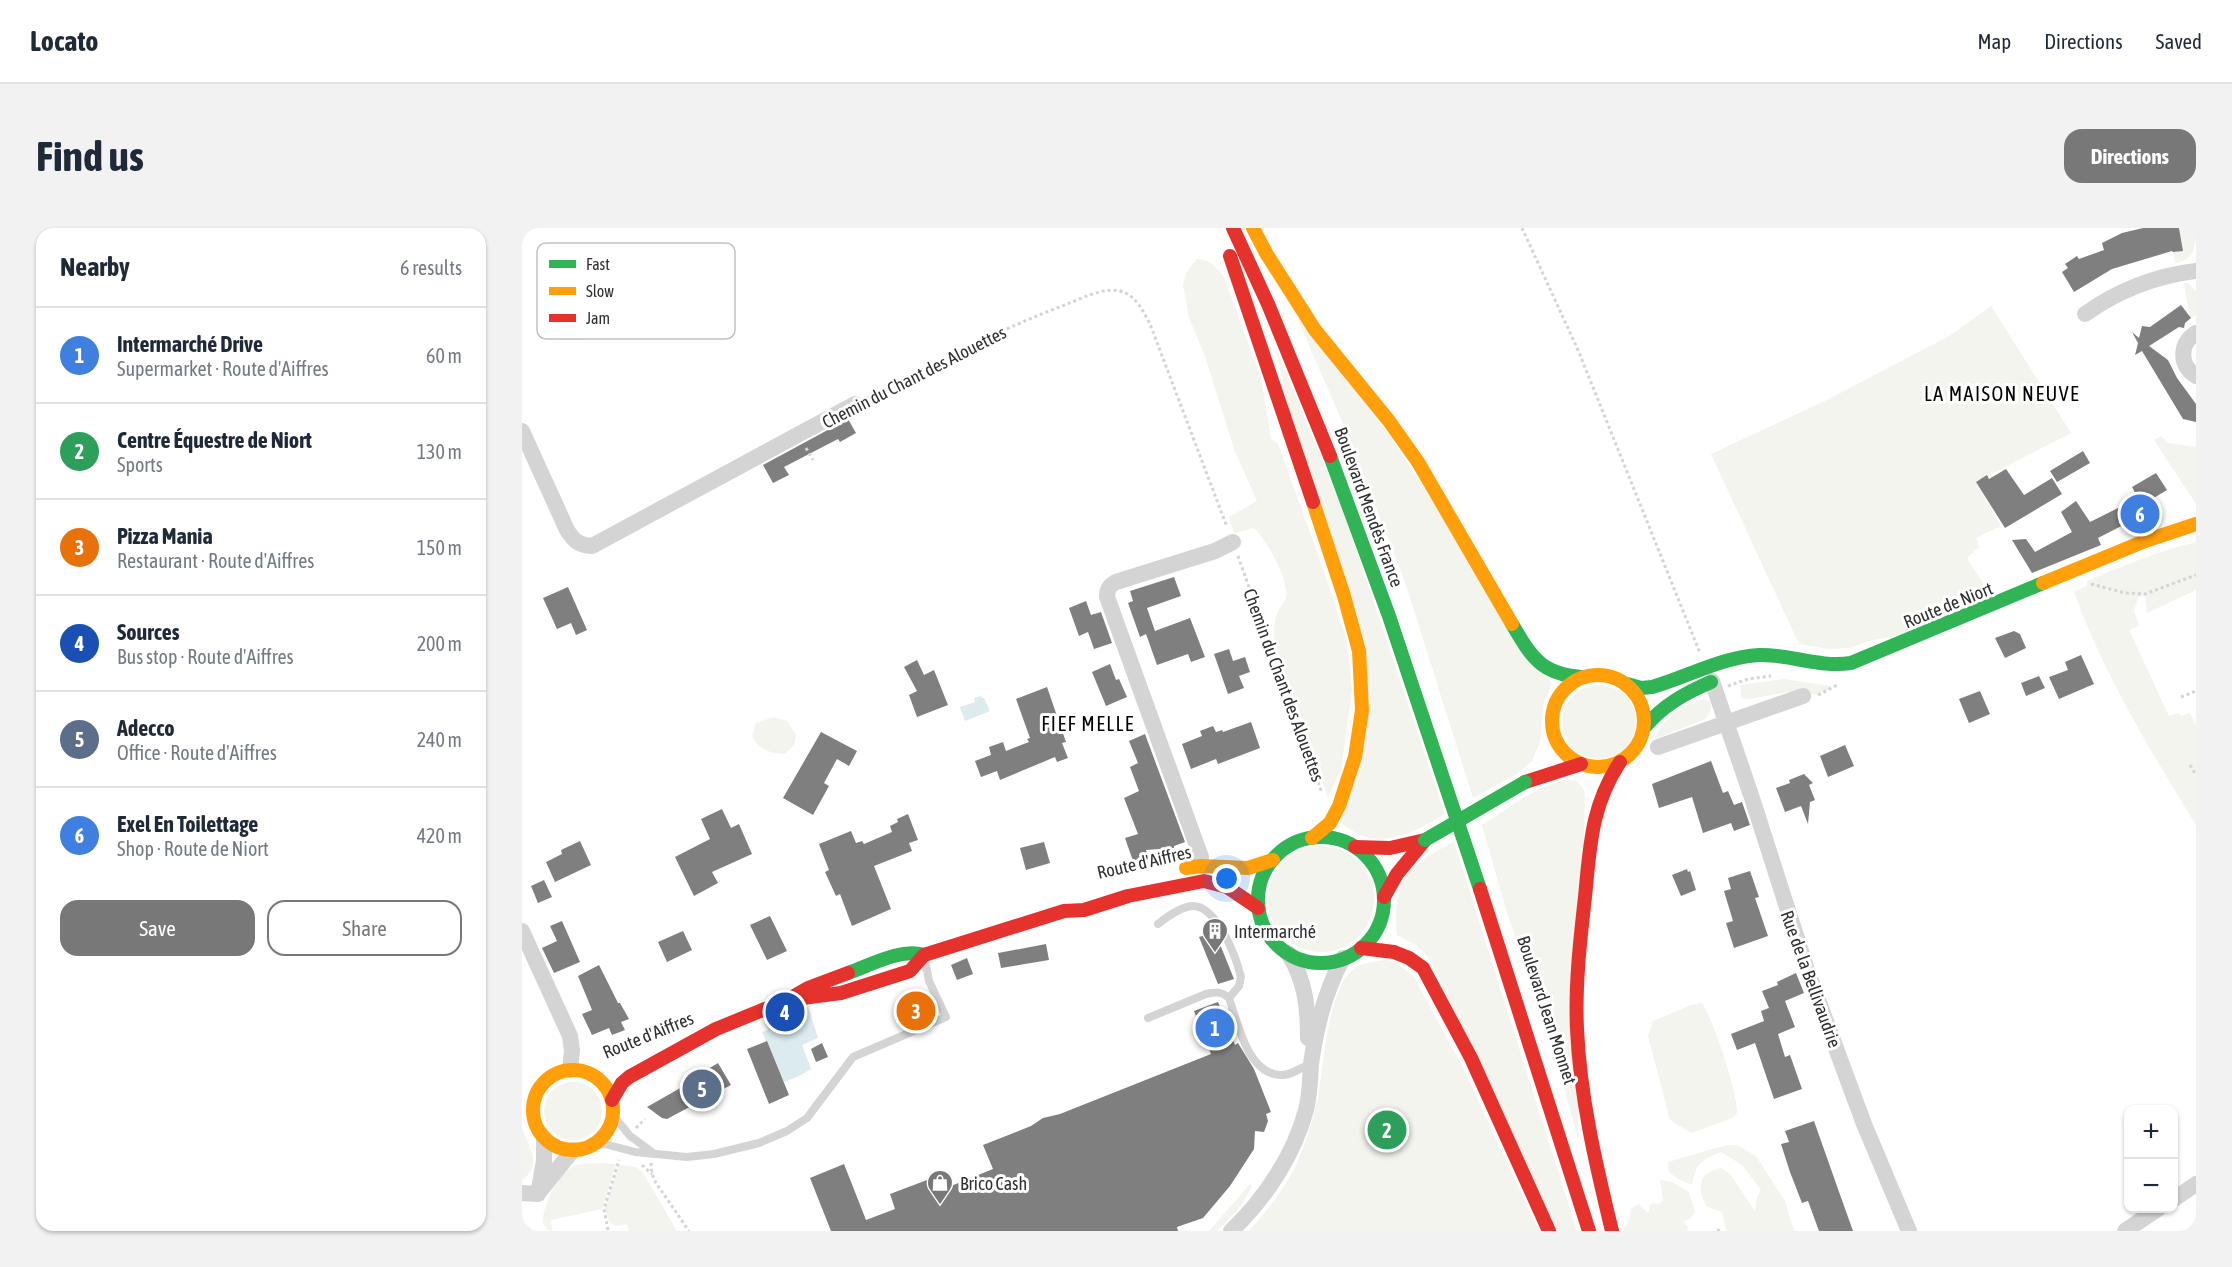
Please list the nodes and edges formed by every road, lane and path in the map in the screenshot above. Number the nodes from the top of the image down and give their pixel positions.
1 (1219, 228) edge
2 (1233, 228) edge
3 (1244, 228) edge
4 (1253, 228) edge
5 (1522, 228) edge
6 (2196, 271) edge
7 (2085, 314) dead end
8 (2196, 333) edge
9 (2196, 376) edge
10 (855, 404) joint
11 (522, 431) edge
12 (801, 441) dead end
13 (813, 460) dead end
14 (2196, 524) edge
15 (2196, 536) edge
16 (1233, 542) junction
17 (2196, 575) edge
18 (2083, 585) dead end
19 (1746, 670) dead end
20 (1713, 676) junction
21 (1581, 677) junction
22 (1840, 683) dead end
23 (1627, 684) junction
24 (2196, 691) edge
25 (1803, 696) joint
26 (2181, 697) dead end
27 (1726, 723) junction
28 (1644, 728) junction
29 (1554, 734) junction
30 (1658, 747) dead end
31 (1549, 748) dead end
32 (1620, 762) junction
33 (1581, 764) junction
34 (1539, 765) dead end
35 (2190, 765) dead end
36 (2196, 775) edge
37 (1525, 782) junction
38 (1324, 800) dead end
39 (1457, 802) junction
40 (1312, 838) junction
41 (1425, 840) junction
42 (1355, 847) junction
43 (1273, 860) junction
44 (1201, 866) junction
45 (1173, 871) dead end
46 (1134, 881) dead end
47 (1384, 897) junction
48 (1258, 908) junction
49 (1064, 911) junction
50 (1158, 924) dead end
51 (522, 932) edge
52 (1361, 948) junction
53 (1288, 953) junction
54 (924, 955) junction
55 (1343, 958) junction
56 (1229, 998) junction
57 (1148, 1018) dead end
58 (716, 1029) junction
59 (632, 1059) dead end
60 (1311, 1064) junction
61 (614, 1069) dead end
62 (570, 1070) junction
63 (594, 1076) junction
64 (542, 1085) junction
65 (522, 1090) edge
66 (612, 1100) junction
67 (528, 1112) edge
68 (613, 1115) junction
69 (645, 1119) dead end
70 (630, 1136) junction
71 (544, 1138) junction
72 (593, 1145) junction
73 (623, 1149) junction
74 (573, 1150) junction
75 (652, 1153) junction
76 (2196, 1184) edge
77 (530, 1193) edge
78 (2178, 1196) edge
79 (2153, 1213) edge
80 (608, 1230) edge
81 (689, 1231) edge
82 (1231, 1231) edge
83 (1549, 1231) edge
84 (1589, 1231) edge
85 (1598, 1231) edge
86 (1612, 1231) edge
87 (1909, 1231) edge
88 (2125, 1231) edge

1 - 40 main road
2 - 39 main road, Boulevard Mendès France
3 - 39 main road, Boulevard Mendès France
4 - 21 main road
5 - 20 path
6 - 7 street
8 - 9 street
10 - 11 street, Chemin du Chant des Alouettes
10 - 16 path, Chemin du Chant des Alouettes
12 - 13 path
14 - 20 main road, Route de Niort
15 - 19 main road, Route de Niort
16 - 38 path, Chemin du Chant des Alouettes
16 - 44 street
17 - 18 path
20 - 23 main road
20 - 27 street, Rue de la Bellivaudrie
20 - 28 main road
21 - 23 main road
21 - 29 main road
22 - 25 path
23 - 28 main road
24 - 26 path
25 - 27 street
27 - 30 street
27 - 87 street, Rue de la Bellivaudrie
28 - 32 main road
29 - 31 main road
29 - 33 main road
32 - 33 main road
32 - 86 main road
33 - 37 main road
34 - 37 main road
35 - 36 path
37 - 41 main road, bridge
39 - 84 main road, Boulevard Jean Monnet
39 - 85 main road, Boulevard Jean Monnet
40 - 42 main road
40 - 43 main road
41 - 42 main road
41 - 47 main road
42 - 47 main road
43 - 44 main road, Route d'Aiffres
43 - 48 main road
44 - 45 main road, Route d'Aiffres
46 - 49 main road, Route d'Aiffres
47 - 52 main road
48 - 49 main road, Route d'Aiffres
48 - 53 main road
49 - 54 main road, Route d'Aiffres
50 - 56 lane
51 - 62 street
52 - 55 main road
52 - 83 main road
53 - 55 main road
53 - 60 street
54 - 58 main road, Route d'Aiffres
54 - 75 lane
55 - 60 street
56 - 57 lane
56 - 60 lane
58 - 59 main road, Route d'Aiffres
58 - 66 main road, Route d'Aiffres
60 - 82 street
61 - 63 main road, Route d'Aiffres
62 - 63 main road
62 - 64 main road
63 - 66 main road
64 - 65 main road
64 - 67 main road
66 - 68 main road
67 - 71 main road
68 - 70 lane
68 - 72 main road
69 - 70 path
70 - 75 lane
71 - 74 main road
71 - 77 street
72 - 73 lane
72 - 74 main road
73 - 75 lane
73 - 80 path
74 - 77 street
75 - 81 path
76 - 78 street
79 - 88 street

